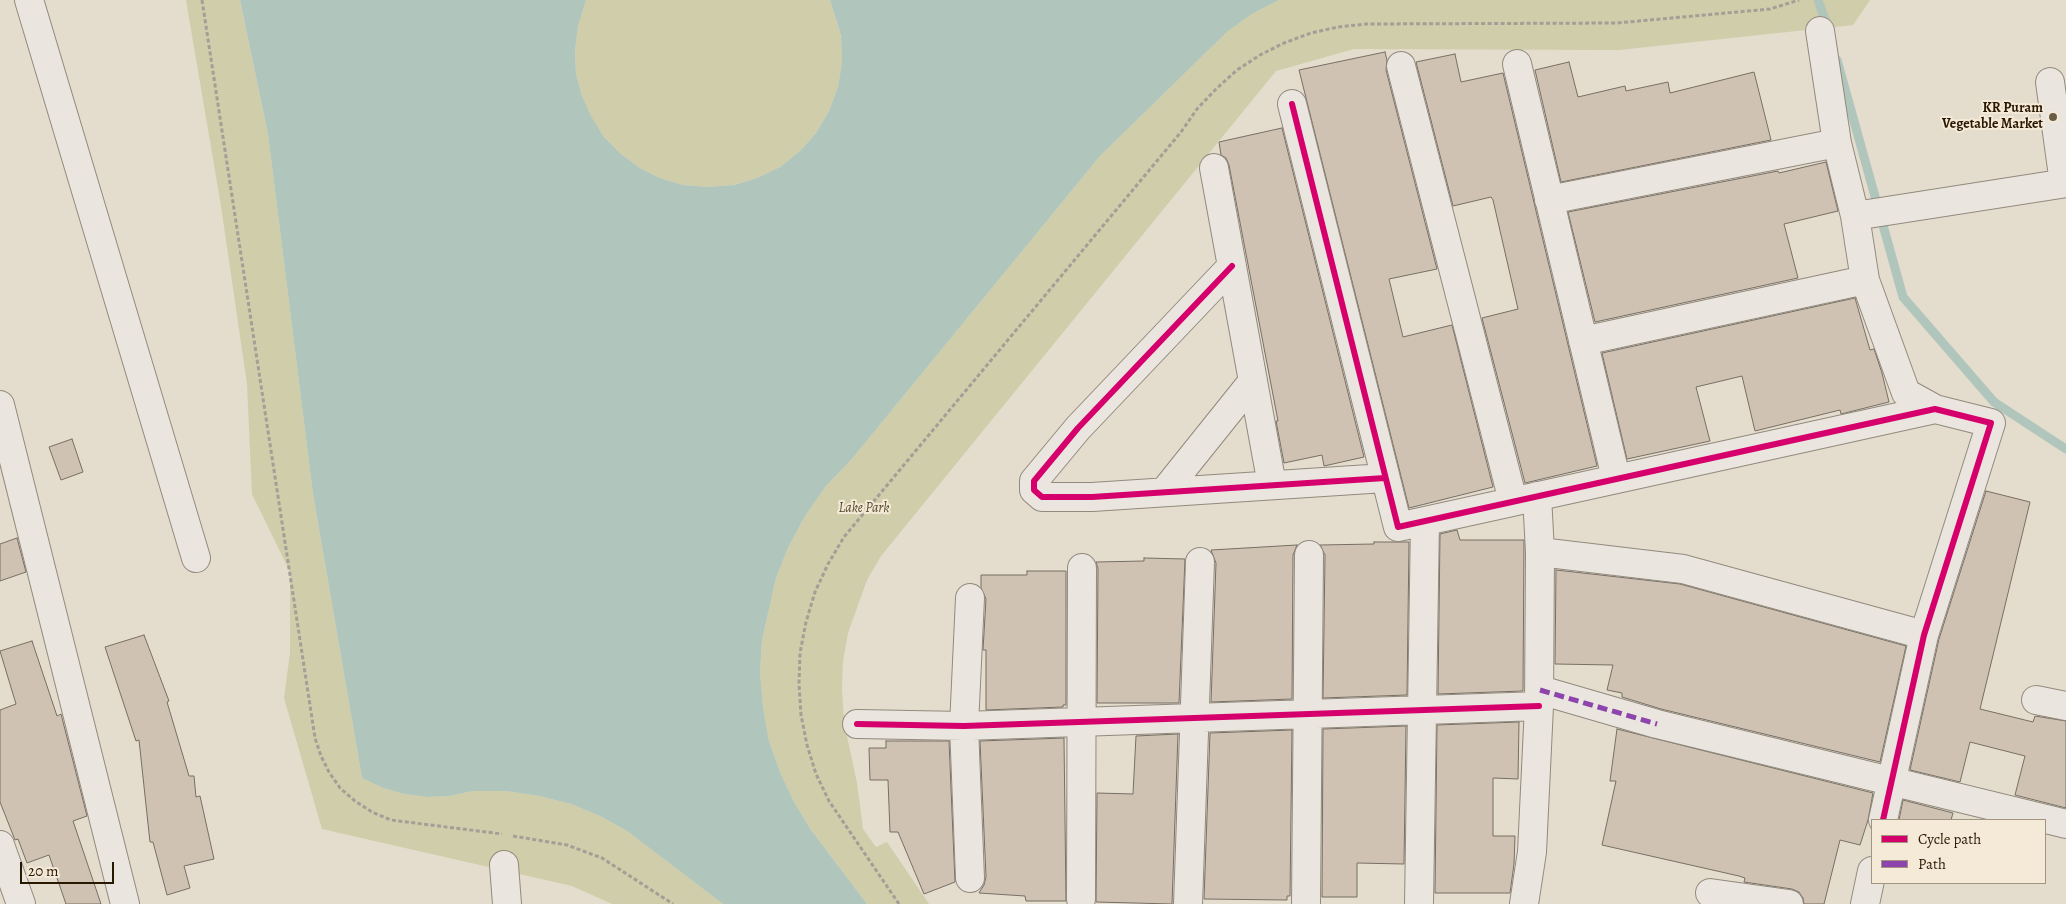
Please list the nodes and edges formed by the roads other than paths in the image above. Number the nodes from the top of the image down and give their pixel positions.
1 (29, 0) edge
2 (1820, 31) dead end
3 (1517, 64) dead end
4 (1401, 66) dead end
5 (2050, 82) dead end
6 (1292, 104) dead end
7 (1837, 143) junction
8 (1214, 168) dead end
9 (2065, 183) edge
10 (1549, 200) junction
11 (1855, 216) junction
12 (1232, 266) junction
13 (1865, 280) junction
14 (1583, 342) junction
15 (1253, 380) junction
16 (0, 405) edge
17 (1936, 409) junction
18 (3, 435) edge
19 (1385, 478) junction
20 (1616, 478) junction
21 (1272, 485) junction
22 (1164, 492) junction
23 (1525, 498) junction
24 (1425, 521) junction
25 (1540, 552) junction
26 (1309, 555) dead end
27 (196, 558) dead end
28 (1200, 562) dead end
29 (1082, 568) dead end
30 (970, 598) dead end
31 (1924, 635) junction
32 (1540, 698) junction
33 (2036, 700) dead end
34 (2066, 706) edge
35 (1422, 710) junction
36 (1307, 714) junction
37 (1195, 718) junction
38 (1082, 722) junction
39 (857, 724) dead end
40 (964, 726) junction
41 (1891, 781) junction
42 (1883, 819) edge
43 (2046, 819) edge
44 (2046, 819) edge
45 (2066, 824) edge
46 (0, 845) edge
47 (504, 865) dead end
48 (1871, 876) edge
49 (970, 878) dead end
50 (12, 893) edge
51 (1710, 894) dead end
52 (1081, 899) dead end
53 (124, 904) edge
54 (507, 904) edge
55 (1188, 904) edge
56 (1306, 904) edge
57 (1418, 904) edge
58 (1524, 904) edge
59 (1789, 904) edge
60 (1866, 904) edge

1 - 27 street
2 - 7 street
3 - 10 street
4 - 23 street
5 - 9 street
6 - 19 street
7 - 10 street
7 - 11 street
8 - 12 street
9 - 11 street
10 - 14 street
11 - 13 street
12 - 15 street
12 - 22 street
13 - 14 street
13 - 17 street
14 - 20 street
15 - 21 street
15 - 22 street
16 - 18 street
17 - 20 street
17 - 31 street
18 - 53 street
19 - 21 street
19 - 24 street
20 - 23 street
21 - 22 street
23 - 24 street
23 - 25 street
24 - 35 street
25 - 31 street
25 - 32 street
26 - 36 street
28 - 37 street
29 - 38 street
30 - 40 street
31 - 41 street
32 - 35 street
32 - 41 street
32 - 58 street
33 - 34 street
35 - 36 street
35 - 57 street
36 - 37 street
36 - 56 street
37 - 38 street
37 - 55 street
38 - 40 street
38 - 52 street
39 - 40 street
40 - 49 street
41 - 42 street
41 - 44 street
43 - 45 street
46 - 50 street
47 - 54 street
48 - 60 street
51 - 59 street

